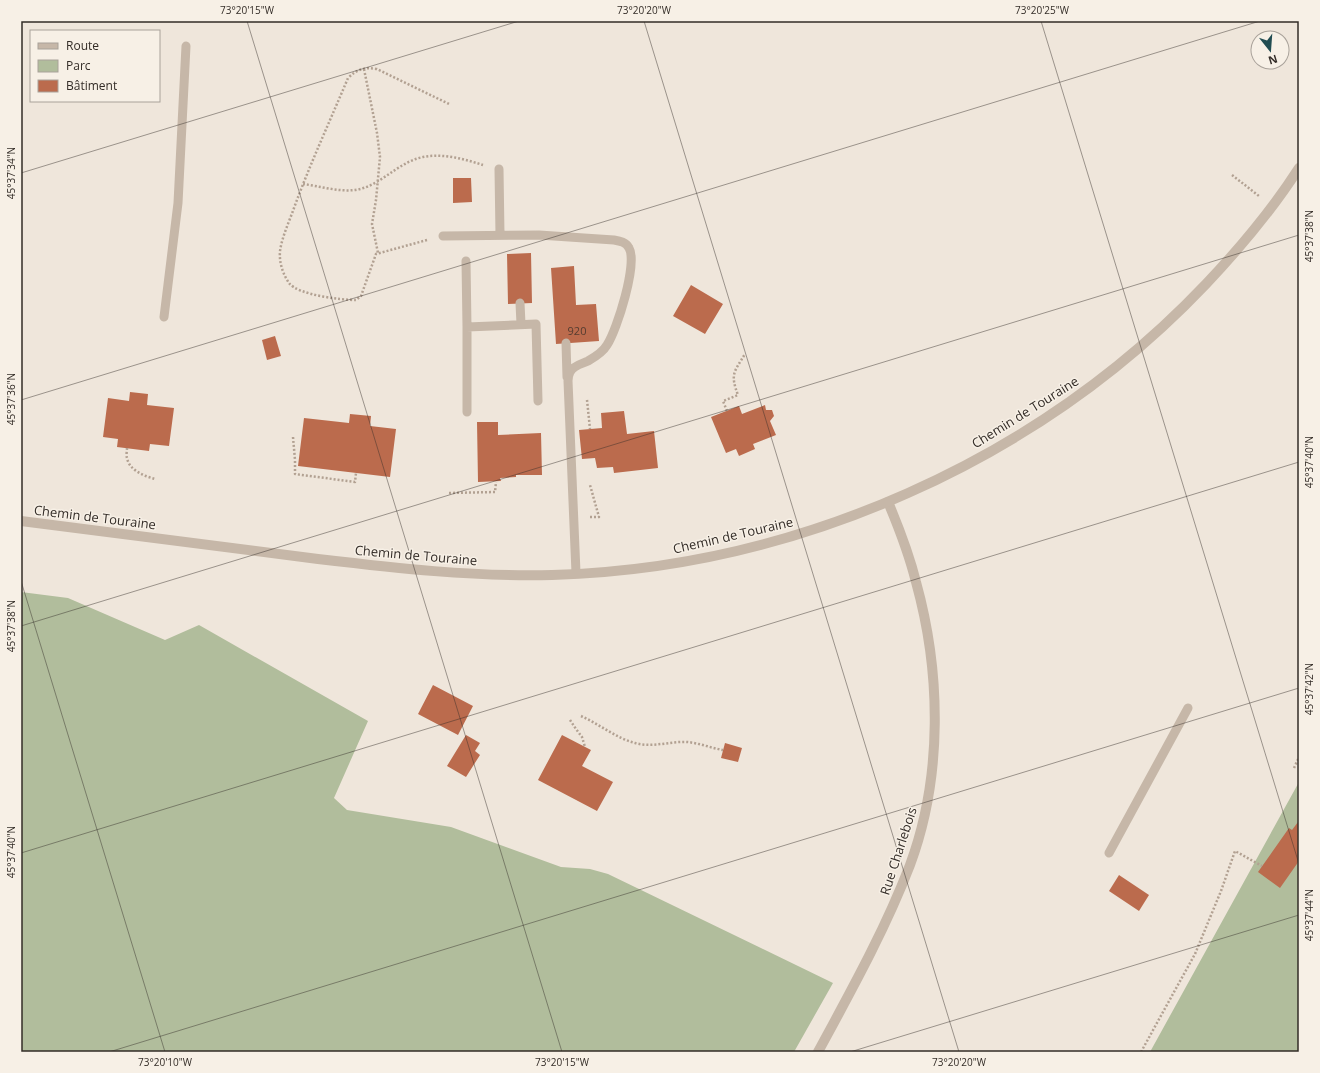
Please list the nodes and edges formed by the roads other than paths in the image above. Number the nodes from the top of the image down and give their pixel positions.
1 (186, 46) dead end
2 (1299, 168) edge
3 (499, 169) road end
4 (500, 235) junction
5 (443, 236) road end
6 (466, 261) dead end
7 (520, 304) dead end
8 (164, 317) dead end
9 (521, 324) junction
10 (467, 327) junction
11 (566, 343) dead end
12 (568, 381) junction
13 (538, 401) dead end
14 (467, 412) dead end
15 (888, 502) junction
16 (21, 521) edge
17 (576, 573) junction
18 (1188, 708) dead end
19 (1109, 853) dead end
20 (818, 1052) edge

1 - 8 lane
2 - 15 street, Chemin de Touraine
3 - 4 lane
4 - 5 lane
4 - 12 lane
6 - 10 lane
7 - 9 lane
9 - 10 lane
9 - 13 lane
10 - 14 lane
11 - 12 lane
12 - 17 lane
15 - 17 street, Chemin de Touraine
15 - 20 street, Rue Charlebois
16 - 17 street, Chemin de Touraine
18 - 19 lane

